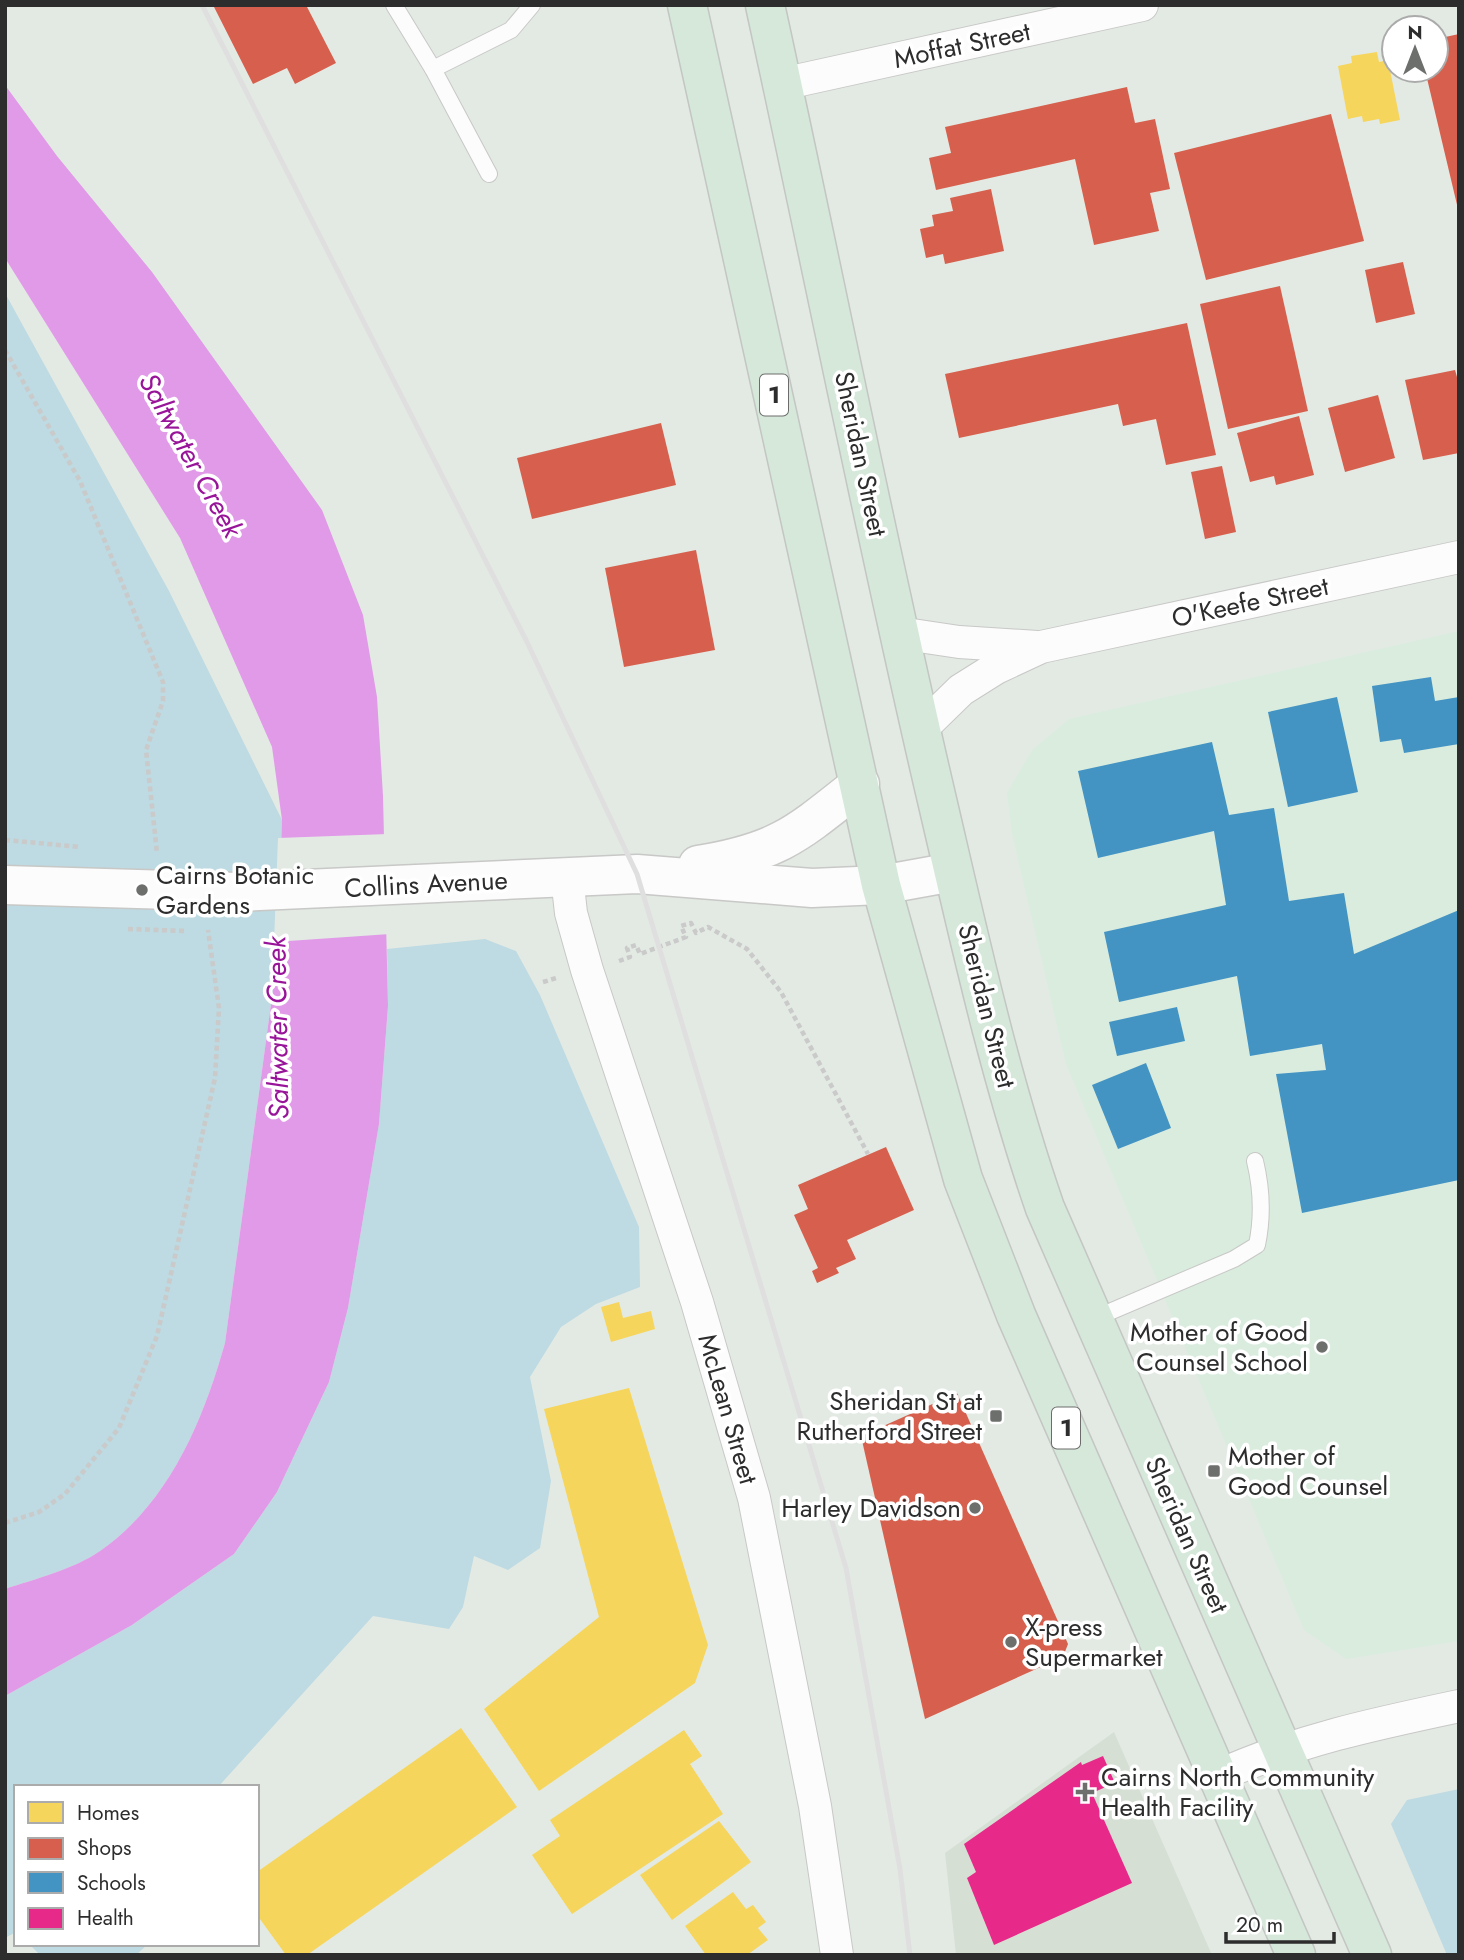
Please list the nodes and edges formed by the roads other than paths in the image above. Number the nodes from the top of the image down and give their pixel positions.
1 (394, 5) edge
2 (532, 5) edge
3 (687, 5) edge
4 (765, 5) edge
5 (1142, 5) edge
6 (433, 69) junction
7 (782, 84) junction
8 (489, 174) dead end
9 (1459, 558) edge
10 (899, 633) junction
11 (1041, 647) junction
12 (920, 730) junction
13 (860, 784) junction
14 (953, 872) junction
15 (637, 874) junction
16 (567, 877) junction
17 (881, 884) junction
18 (5, 885) edge
19 (1255, 1161) dead end
20 (1093, 1319) junction
21 (1459, 1706) edge
22 (1280, 1749) junction
23 (1218, 1776) junction
24 (837, 1955) edge
25 (1296, 1955) edge
26 (1372, 1955) edge

1 - 6 lane
2 - 6 lane
3 - 13 highway, 1
4 - 7 highway, Sheridan Street
5 - 7 street, Moffat Street
6 - 8 lane
7 - 10 highway, Sheridan Street
9 - 11 street, O'Keefe Street
10 - 11 street, O'Keefe Street
10 - 12 highway, Sheridan Street
11 - 12 street, O'Keefe Street
12 - 14 highway, Sheridan Street
13 - 15 street, Collins Avenue
13 - 17 highway, 1
14 - 17 street, Collins Avenue
14 - 20 highway, Sheridan Street
15 - 16 street, Collins Avenue
15 - 17 street, Collins Avenue
16 - 18 street, Collins Avenue
16 - 24 street, McLean Street
17 - 23 highway, 1
19 - 20 lane
20 - 22 highway, Sheridan Street
21 - 22 street
22 - 23 street
22 - 26 highway, Sheridan Street
23 - 25 highway, 1

